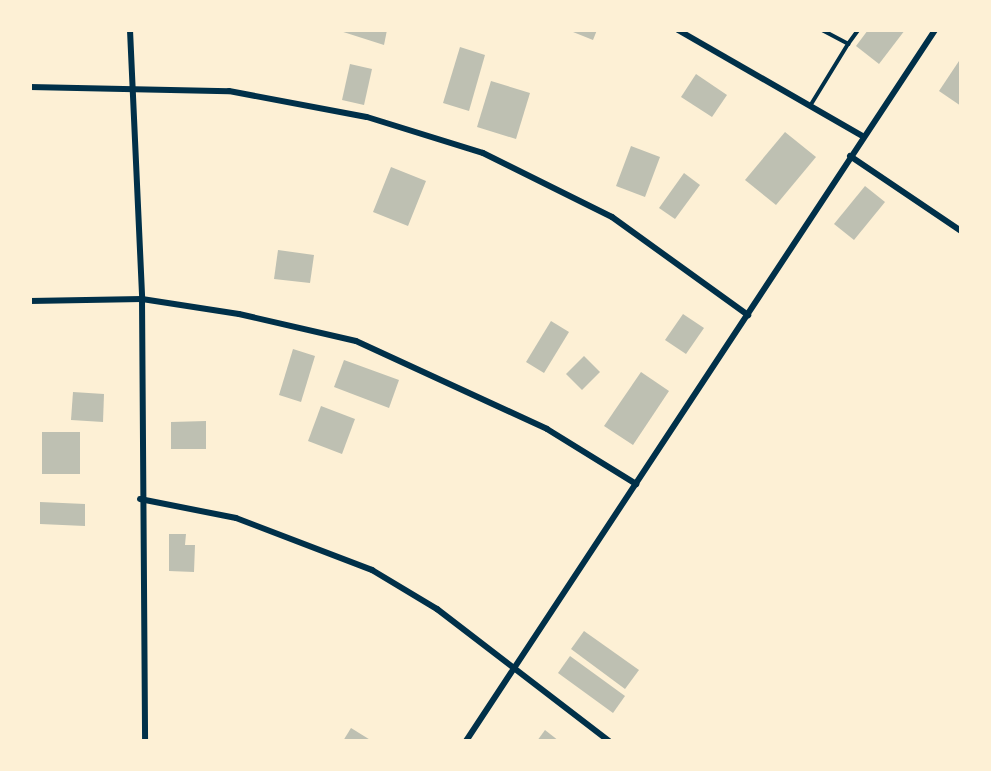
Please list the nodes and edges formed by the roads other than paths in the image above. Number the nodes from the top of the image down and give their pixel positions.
1 (130, 30) edge
2 (678, 30) edge
3 (822, 30) edge
4 (858, 30) edge
5 (935, 30) edge
6 (848, 44) junction
7 (130, 86) junction
8 (30, 87) edge
9 (810, 106) junction
10 (862, 136) junction
11 (850, 156) junction
12 (961, 231) edge
13 (142, 299) junction
14 (30, 301) edge
15 (748, 315) junction
16 (636, 484) junction
17 (140, 499) junction
18 (515, 668) junction
19 (145, 741) edge
20 (466, 741) edge
21 (609, 741) edge

1 - 7 street
2 - 9 street
3 - 6 lane
4 - 6 lane
5 - 10 street
6 - 9 lane
7 - 8 street
7 - 13 street
7 - 15 street
9 - 10 street
10 - 11 street
11 - 12 street
11 - 15 street
13 - 14 street
13 - 16 street
13 - 17 street
15 - 16 street
16 - 18 street
17 - 18 street
17 - 19 street
18 - 20 street
18 - 21 street

